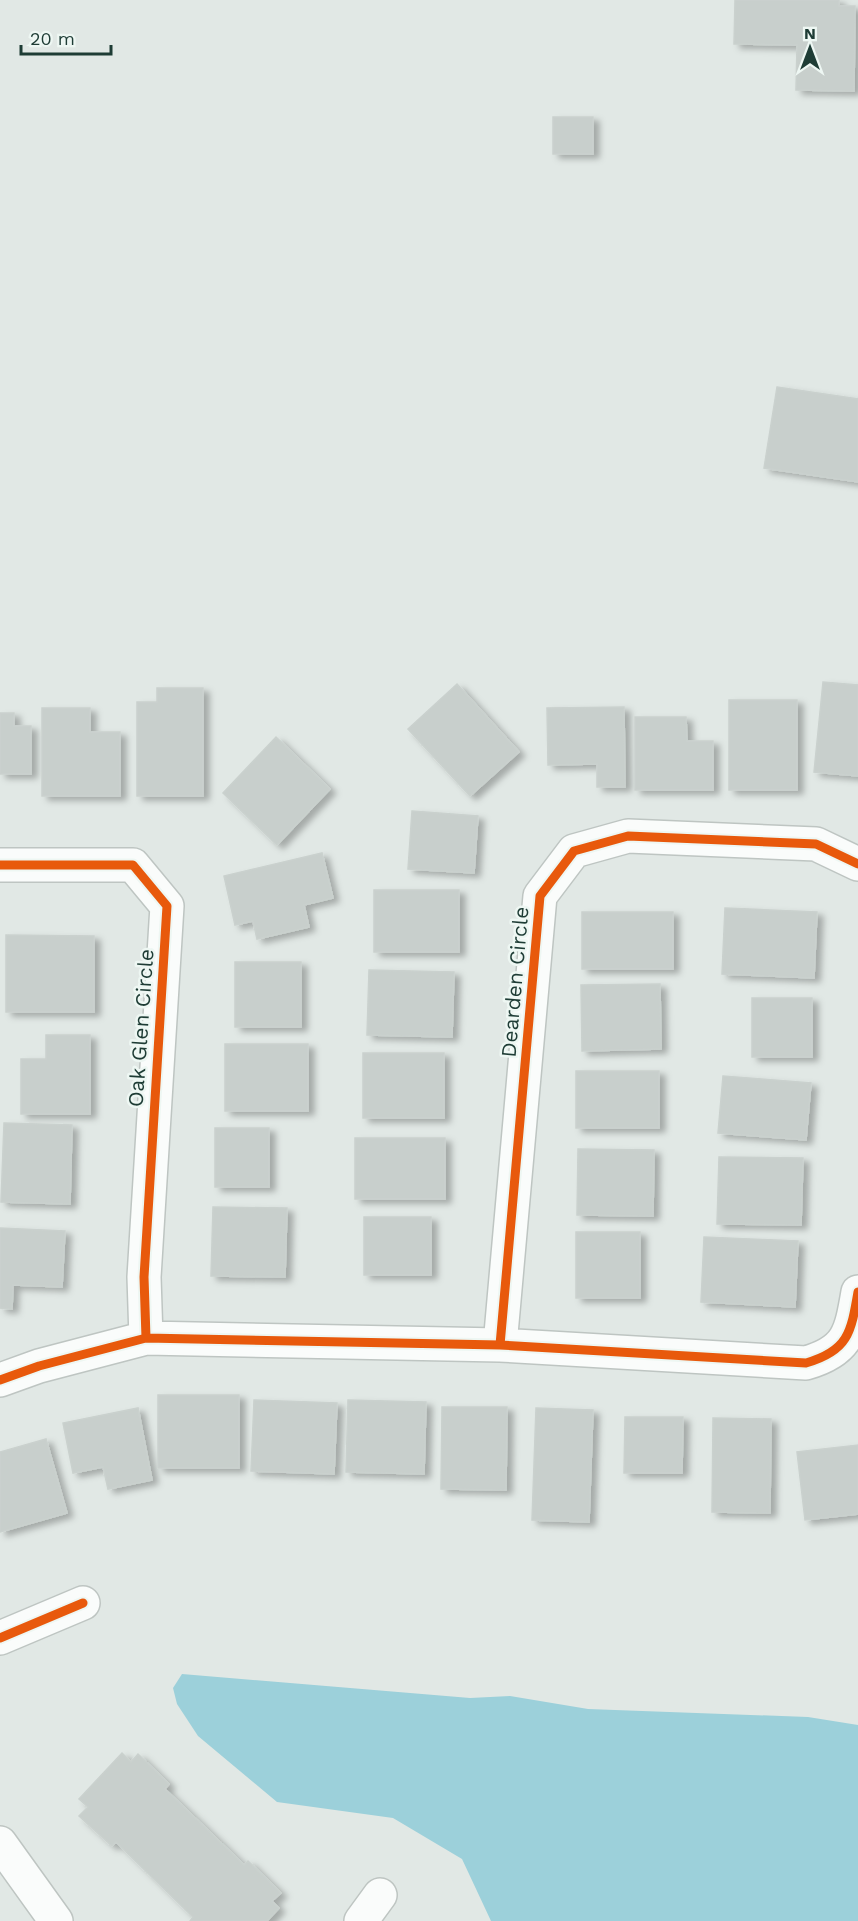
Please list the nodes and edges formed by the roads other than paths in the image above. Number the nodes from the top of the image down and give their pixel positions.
1 (858, 864) edge
2 (0, 865) edge
3 (858, 1292) edge
4 (146, 1338) junction
5 (500, 1345) junction
6 (0, 1380) edge
7 (83, 1603) dead end
8 (0, 1638) edge
9 (0, 1843) edge
10 (380, 1894) dead end
11 (56, 1921) edge
12 (361, 1921) edge

1 - 5 street, Dearden Circle
2 - 4 street, Oak Glen Circle
3 - 5 street
4 - 5 street
4 - 6 street
7 - 8 street
9 - 11 street
10 - 12 street

